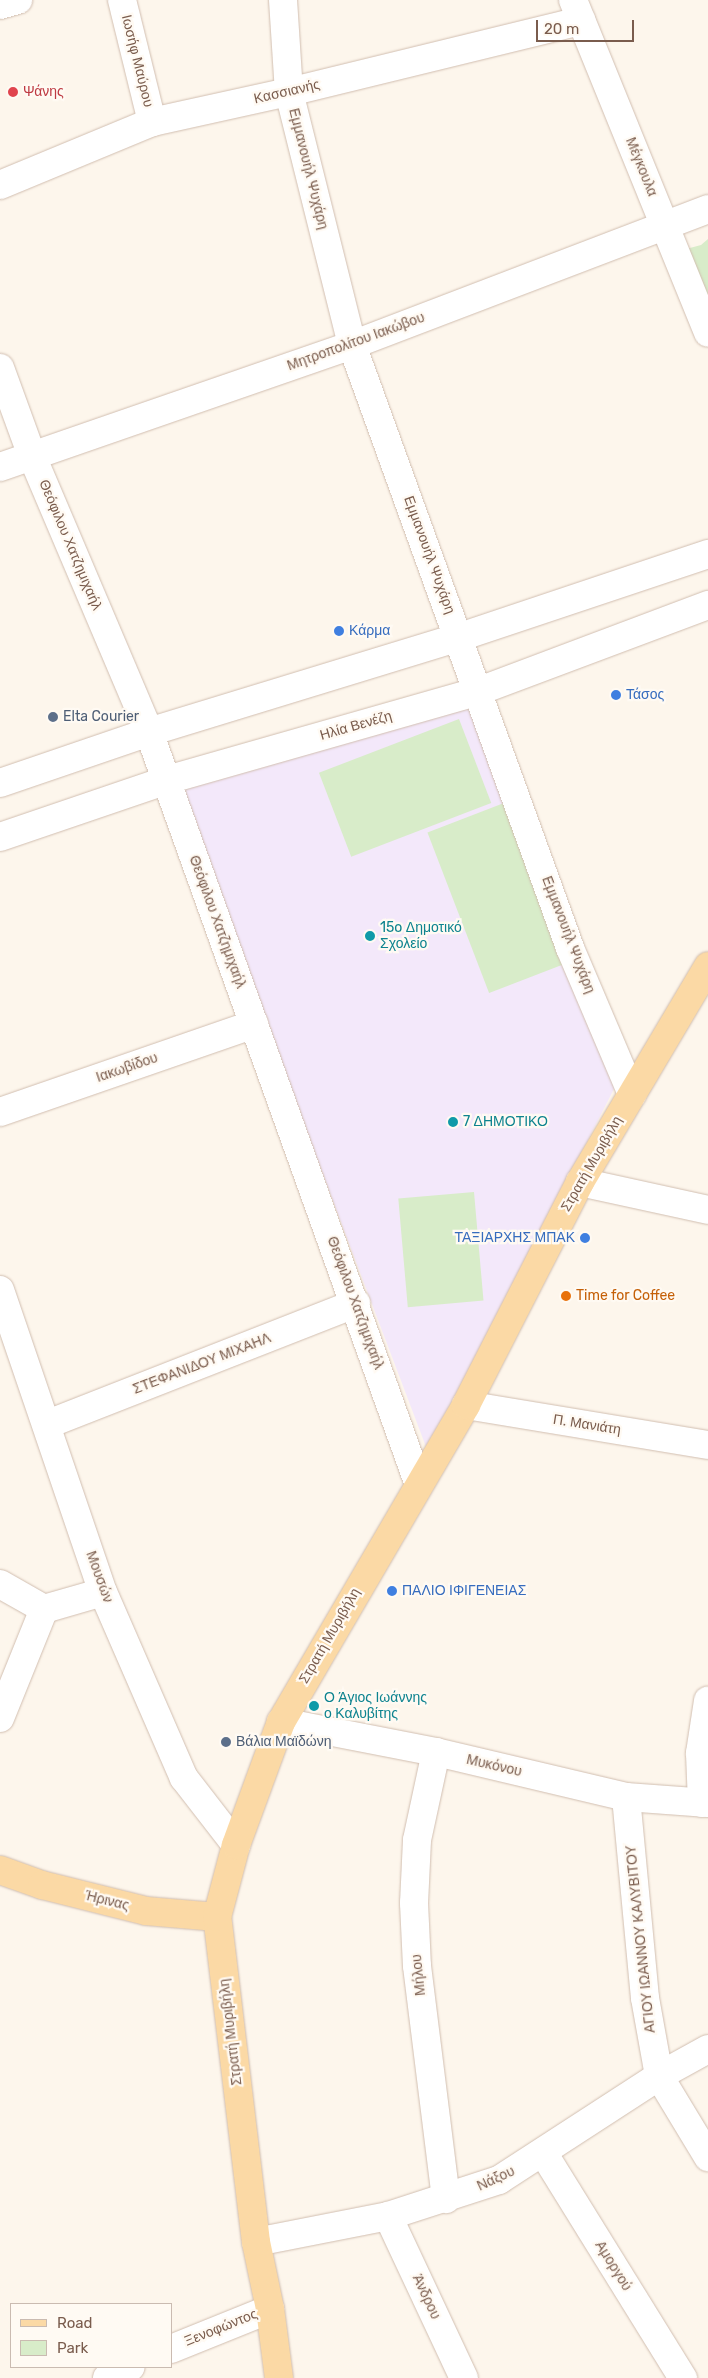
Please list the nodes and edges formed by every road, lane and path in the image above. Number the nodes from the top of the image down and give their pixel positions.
1 (18, 0) edge
2 (122, 0) edge
3 (283, 0) edge
4 (0, 5) edge
5 (577, 10) edge
6 (289, 92) junction
7 (152, 122) junction
8 (0, 185) edge
9 (708, 209) edge
10 (664, 225) junction
11 (708, 333) edge
12 (352, 345) junction
13 (0, 368) edge
14 (32, 456) junction
15 (0, 467) edge
16 (708, 554) edge
17 (708, 605) edge
18 (460, 637) junction
19 (479, 691) junction
20 (149, 732) junction
21 (166, 780) junction
22 (0, 783) edge
23 (0, 836) edge
24 (708, 966) edge
25 (254, 1024) junction
26 (632, 1094) junction
27 (0, 1112) edge
28 (580, 1182) junction
29 (708, 1210) edge
30 (0, 1290) edge
31 (356, 1304) junction
32 (466, 1405) junction
33 (48, 1424) junction
34 (708, 1445) edge
35 (418, 1482) junction
36 (0, 1584) edge
37 (103, 1592) junction
38 (44, 1609) junction
39 (708, 1701) edge
40 (0, 1718) edge
41 (281, 1722) junction
42 (436, 1752) junction
43 (626, 1797) junction
44 (705, 1803) edge
45 (236, 1845) junction
46 (0, 1870) edge
47 (217, 1918) junction
48 (708, 2049) edge
49 (659, 2076) junction
50 (544, 2154) junction
51 (708, 2157) edge
52 (446, 2199) junction
53 (388, 2216) junction
54 (256, 2242) junction
55 (270, 2309) junction
56 (172, 2349) edge
57 (129, 2368) edge
58 (107, 2378) edge
59 (279, 2378) edge
60 (464, 2378) edge
61 (683, 2378) edge

1 - 4 street
2 - 7 street, Ιωσήφ Μαύρου
3 - 6 street, Εμμανουήλ Ψυχάρη
5 - 6 street, Κασσιανής
5 - 10 street, Μέγκουλα
6 - 7 street, Κασσιανής
6 - 12 street, Εμμανουήλ Ψυχάρη
7 - 8 street, Κασσιανής
9 - 10 street, Μητροπολίτου Ιακώβου
10 - 11 street, Μέγκουλα
10 - 12 street, Μητροπολίτου Ιακώβου
12 - 14 street, Μητροπολίτου Ιακώβου
12 - 18 street, Εμμανουήλ Ψυχάρη
13 - 14 street, Θεόφιλου Χατζημιχαήλ
14 - 15 street, Μητροπολίτου Ιακώβου
14 - 20 street, Θεόφιλου Χατζημιχαήλ
16 - 18 street
17 - 19 street, Ηλία Βενέζη
18 - 19 street, Εμμανουήλ Ψυχάρη
18 - 20 street
19 - 21 street, Ηλία Βενέζη
19 - 26 street, Εμμανουήλ Ψυχάρη
20 - 21 street, Θεόφιλου Χατζημιχαήλ
20 - 22 street
21 - 23 street, Ηλία Βενέζη
21 - 25 street, Θεόφιλου Χατζημιχαήλ
24 - 26 main road, Στρατή Μυριβήλη
25 - 27 street, Ιακωβίδου
25 - 31 street, Θεόφιλου Χατζημιχαήλ
26 - 28 main road, Στρατή Μυριβήλη
28 - 29 street
28 - 32 main road, Στρατή Μυριβήλη
30 - 33 street, Μουσών
31 - 33 street, ΣΤΕΦΑΝΙΔΟΥ ΜΙΧΑΗΛ
31 - 35 street, Θεόφιλου Χατζημιχαήλ
32 - 34 street, Π. Μανιάτη
32 - 35 main road, Στρατή Μυριβήλη
33 - 37 street, Μουσών
35 - 41 main road, Στρατή Μυριβήλη
36 - 38 street
37 - 38 street
37 - 45 street, Μουσών
38 - 40 street
39 - 44 street
41 - 42 street, Μυκόνου
41 - 45 main road, Στρατή Μυριβήλη
42 - 43 street, Μυκόνου
42 - 52 street, Μήλου
43 - 44 street, Μυκόνου
43 - 49 street, ΑΓΙΟΥ ΙΩΑΝΝΟΥ ΚΑΛΥΒΙΤΟΥ
45 - 47 main road, Στρατή Μυριβήλη
46 - 47 main road, Ήρινας
47 - 54 main road, Στρατή Μυριβήλη
48 - 49 street, Νάξου
49 - 50 street, Νάξου
49 - 51 street, ΑΓΙΟΥ ΙΩΑΝΝΟΥ ΚΑΛΥΒΙΤΟΥ
50 - 52 street, Νάξου
50 - 61 street, Αμοργού
52 - 53 street, Νάξου
53 - 54 street, Νάξου
53 - 60 street, Άνδρου
54 - 55 main road, Στρατή Μυριβήλη
55 - 56 street, Ξενοφώντος
55 - 59 main road, Στρατή Μυριβήλη
57 - 58 street

